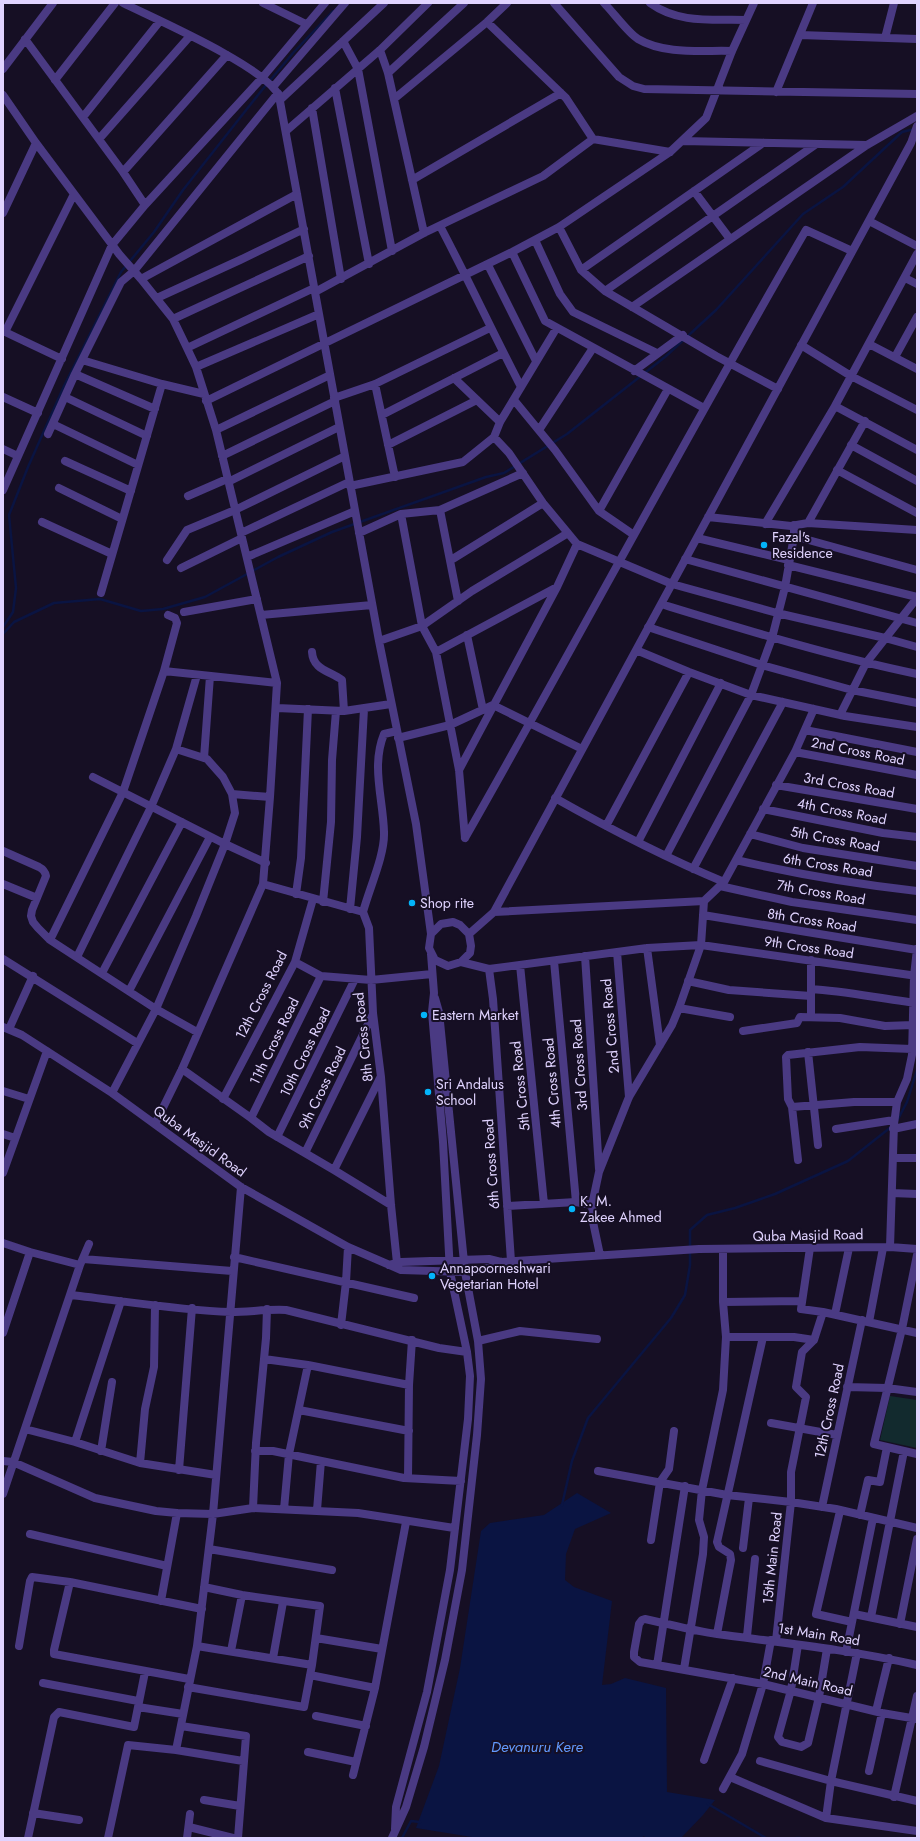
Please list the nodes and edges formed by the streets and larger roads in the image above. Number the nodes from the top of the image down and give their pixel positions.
1 (53, 3) edge
2 (115, 3) edge
3 (123, 3) edge
4 (263, 3) edge
5 (325, 3) edge
6 (345, 3) edge
7 (384, 3) edge
8 (428, 3) edge
9 (464, 3) edge
10 (507, 3) edge
11 (554, 3) edge
12 (604, 3) edge
13 (650, 3) edge
14 (754, 3) edge
15 (813, 3) edge
16 (894, 3) edge
17 (746, 20) junction
18 (160, 21) junction
19 (487, 22) junction
20 (306, 24) junction
21 (800, 35) junction
22 (190, 36) junction
23 (884, 38) junction
24 (25, 39) junction
25 (917, 39) edge
26 (343, 41) junction
27 (380, 50) junction
28 (732, 51) junction
29 (227, 55) junction
30 (3, 69) edge
31 (358, 69) junction
32 (388, 73) junction
33 (55, 80) junction
34 (272, 87) junction
35 (335, 88) junction
36 (717, 90) junction
37 (776, 92) junction
38 (561, 93) junction
39 (917, 94) edge
40 (3, 95) edge
41 (394, 99) junction
42 (312, 108) junction
43 (917, 116) edge
44 (83, 117) junction
45 (917, 126) edge
46 (286, 131) junction
47 (99, 139) junction
48 (593, 139) junction
49 (683, 141) junction
50 (36, 143) junction
51 (763, 143) junction
52 (815, 145) junction
53 (866, 145) junction
54 (670, 152) junction
55 (124, 172) junction
56 (412, 180) junction
57 (694, 191) junction
58 (74, 194) junction
59 (297, 194) junction
60 (145, 205) junction
61 (3, 213) edge
62 (713, 216) junction
63 (869, 221) junction
64 (440, 226) junction
65 (559, 227) junction
66 (304, 229) junction
67 (424, 233) junction
68 (730, 239) junction
69 (535, 240) junction
70 (112, 245) junction
71 (917, 246) edge
72 (392, 251) junction
73 (852, 251) junction
74 (512, 252) junction
75 (917, 254) edge
76 (309, 256) junction
77 (369, 264) junction
78 (488, 265) junction
79 (132, 269) junction
80 (582, 270) junction
81 (466, 276) junction
82 (905, 278) junction
83 (141, 279) junction
84 (340, 280) junction
85 (917, 284) edge
86 (315, 290) junction
87 (605, 291) junction
88 (157, 298) junction
89 (632, 307) junction
90 (319, 314) junction
91 (917, 317) edge
92 (173, 319) junction
93 (490, 328) junction
94 (556, 329) junction
95 (4, 332) edge
96 (684, 336) junction
97 (324, 344) junction
98 (869, 344) junction
99 (801, 345) junction
100 (187, 348) junction
101 (593, 348) junction
102 (503, 353) junction
103 (657, 353) junction
104 (895, 357) junction
105 (62, 359) junction
106 (82, 360) junction
107 (536, 361) junction
108 (729, 362) junction
109 (196, 367) junction
110 (917, 369) edge
111 (636, 372) junction
112 (75, 374) junction
113 (330, 374) junction
114 (851, 376) junction
115 (454, 378) junction
116 (162, 384) junction
117 (375, 384) junction
118 (521, 387) junction
119 (668, 389) junction
120 (778, 389) junction
121 (3, 397) edge
122 (65, 397) junction
123 (205, 398) junction
124 (334, 400) junction
125 (477, 400) junction
126 (514, 400) junction
127 (835, 406) junction
128 (704, 408) junction
129 (155, 409) junction
130 (917, 410) edge
131 (38, 413) junction
132 (382, 415) junction
133 (864, 421) junction
134 (500, 422) junction
135 (52, 424) junction
136 (339, 427) junction
137 (216, 430) junction
138 (541, 433) junction
139 (48, 434) dead end
140 (147, 436) junction
141 (494, 437) junction
142 (388, 445) junction
143 (851, 446) junction
144 (3, 449) edge
145 (917, 450) edge
146 (18, 456) junction
147 (222, 456) junction
148 (345, 456) junction
149 (64, 461) dead end
150 (138, 465) junction
151 (838, 470) junction
152 (523, 474) junction
153 (395, 477) junction
154 (227, 481) junction
155 (917, 481) edge
156 (350, 484) junction
157 (59, 488) dead end
158 (3, 490) edge
159 (131, 491) junction
160 (188, 496) dead end
161 (543, 503) junction
162 (235, 510) junction
163 (440, 510) junction
164 (599, 511) junction
165 (355, 513) junction
166 (917, 513) edge
167 (401, 514) junction
168 (708, 517) junction
169 (122, 519) junction
170 (42, 522) dead end
171 (808, 523) junction
172 (765, 524) junction
173 (794, 525) junction
174 (917, 530) edge
175 (358, 531) junction
176 (568, 533) junction
177 (242, 535) junction
178 (634, 535) junction
179 (794, 536) junction
180 (697, 538) junction
181 (577, 544) junction
182 (112, 554) junction
183 (685, 559) junction
184 (167, 560) dead end
185 (248, 560) junction
186 (451, 560) junction
187 (619, 562) junction
188 (788, 563) junction
189 (181, 568) dead end
190 (917, 570) edge
191 (672, 584) junction
192 (557, 587) junction
193 (784, 587) junction
194 (102, 593) dead end
195 (917, 598) edge
196 (257, 599) junction
197 (458, 601) junction
198 (661, 604) junction
199 (372, 605) junction
200 (184, 612) dead end
201 (777, 613) junction
202 (261, 615) junction
203 (168, 616) dead end
204 (901, 618) junction
205 (917, 623) edge
206 (422, 626) junction
207 (648, 627) junction
208 (467, 635) junction
209 (772, 638) junction
210 (885, 638) junction
211 (379, 642) junction
212 (917, 648) edge
213 (636, 650) junction
214 (312, 652) dead end
215 (436, 652) junction
216 (866, 664) junction
217 (762, 665) junction
218 (164, 671) junction
219 (689, 672) junction
220 (917, 674) edge
221 (197, 675) junction
222 (210, 676) junction
223 (277, 683) junction
224 (720, 683) junction
225 (852, 690) junction
226 (751, 695) junction
227 (783, 702) junction
228 (917, 703) edge
229 (391, 704) junction
230 (493, 705) junction
231 (277, 708) junction
232 (364, 709) junction
233 (814, 709) junction
234 (308, 710) junction
235 (483, 710) junction
236 (340, 711) junction
237 (840, 715) junction
238 (530, 724) junction
239 (450, 725) junction
240 (917, 727) edge
241 (805, 730) junction
242 (398, 734) junction
243 (176, 749) junction
244 (582, 749) junction
245 (795, 752) junction
246 (917, 752) edge
247 (204, 758) junction
248 (459, 770) junction
249 (917, 775) edge
250 (93, 777) dead end
251 (776, 785) junction
252 (123, 792) junction
253 (232, 794) junction
254 (270, 797) junction
255 (556, 798) junction
256 (151, 807) junction
257 (763, 809) junction
258 (917, 809) edge
259 (182, 822) junction
260 (606, 826) junction
261 (750, 834) junction
262 (210, 837) junction
263 (917, 837) edge
264 (638, 842) junction
265 (225, 844) junction
266 (3, 851) edge
267 (666, 856) junction
268 (736, 860) junction
269 (266, 863) junction
270 (917, 866) edge
271 (694, 869) junction
272 (3, 884) edge
273 (263, 884) junction
274 (722, 884) junction
275 (917, 892) edge
276 (296, 894) junction
277 (36, 898) junction
278 (313, 899) junction
279 (704, 901) junction
280 (323, 902) junction
281 (350, 909) junction
282 (363, 912) junction
283 (494, 912) junction
284 (703, 915) junction
285 (917, 920) edge
286 (431, 934) junction
287 (469, 934) junction
288 (50, 940) junction
289 (701, 945) junction
290 (647, 948) junction
291 (917, 950) edge
292 (617, 952) junction
293 (431, 954) junction
294 (585, 956) junction
295 (77, 957) junction
296 (3, 960) edge
297 (811, 960) junction
298 (554, 961) junction
299 (295, 962) junction
300 (461, 962) junction
301 (520, 965) junction
302 (489, 969) junction
303 (102, 973) junction
304 (432, 974) junction
305 (33, 976) junction
306 (320, 976) junction
307 (915, 976) edge
308 (355, 979) junction
309 (371, 980) junction
310 (688, 982) junction
311 (130, 991) junction
312 (811, 992) junction
313 (434, 993) junction
314 (915, 1002) edge
315 (679, 1008) junction
316 (156, 1009) junction
317 (373, 1013) junction
318 (730, 1017) dead end
319 (811, 1017) junction
320 (913, 1025) junction
321 (6, 1028) edge
322 (198, 1032) junction
323 (743, 1032) dead end
324 (137, 1043) junction
325 (660, 1045) junction
326 (912, 1049) junction
327 (47, 1051) junction
328 (808, 1052) junction
329 (182, 1069) junction
330 (381, 1077) junction
331 (3, 1091) edge
332 (112, 1093) junction
333 (629, 1097) junction
334 (29, 1099) junction
335 (223, 1099) junction
336 (896, 1102) junction
337 (814, 1104) junction
338 (792, 1107) junction
339 (251, 1118) junction
340 (155, 1124) junction
341 (917, 1124) edge
342 (894, 1125) junction
343 (836, 1129) dead end
344 (3, 1134) edge
345 (277, 1137) junction
346 (15, 1138) junction
347 (818, 1145) dead end
348 (305, 1153) junction
349 (893, 1158) junction
350 (917, 1158) edge
351 (798, 1160) dead end
352 (334, 1170) junction
353 (599, 1172) junction
354 (3, 1173) edge
355 (241, 1187) junction
356 (892, 1193) junction
357 (917, 1194) edge
358 (576, 1202) junction
359 (544, 1204) junction
360 (391, 1205) junction
361 (592, 1205) junction
362 (507, 1206) junction
363 (3, 1243) edge
364 (89, 1244) dead end
365 (348, 1247) junction
366 (810, 1248) junction
367 (848, 1248) junction
368 (886, 1248) junction
369 (723, 1249) junction
370 (917, 1249) edge
371 (30, 1252) junction
372 (600, 1255) junction
373 (917, 1255) edge
374 (234, 1257) junction
375 (464, 1260) junction
376 (450, 1261) junction
377 (511, 1261) junction
378 (82, 1262) junction
379 (501, 1262) junction
380 (393, 1264) junction
381 (232, 1271) junction
382 (450, 1272) junction
383 (465, 1272) junction
384 (346, 1282) junction
385 (71, 1296) junction
386 (414, 1298) dead end
387 (121, 1301) junction
388 (802, 1301) junction
389 (724, 1302) junction
390 (155, 1305) junction
391 (192, 1308) junction
392 (267, 1309) junction
393 (231, 1312) junction
394 (823, 1312) junction
395 (835, 1314) junction
396 (865, 1321) junction
397 (341, 1325) junction
398 (902, 1329) junction
399 (917, 1332) edge
400 (3, 1333) edge
401 (726, 1337) junction
402 (763, 1337) junction
403 (597, 1339) dead end
404 (412, 1340) junction
405 (814, 1340) junction
406 (478, 1341) junction
407 (467, 1352) junction
408 (264, 1359) junction
409 (308, 1366) junction
410 (112, 1382) dead end
411 (409, 1385) junction
412 (846, 1387) junction
413 (888, 1388) junction
414 (917, 1392) edge
415 (299, 1410) junction
416 (771, 1423) dead end
417 (800, 1428) junction
418 (25, 1429) junction
419 (409, 1431) junction
420 (674, 1432) dead end
421 (837, 1435) junction
422 (75, 1442) junction
423 (887, 1447) junction
424 (101, 1451) junction
425 (255, 1451) junction
426 (904, 1451) junction
427 (289, 1454) junction
428 (917, 1454) edge
429 (3, 1461) edge
430 (321, 1461) junction
431 (13, 1462) junction
432 (140, 1463) junction
433 (179, 1470) junction
434 (598, 1471) dead end
435 (216, 1475) junction
436 (408, 1478) junction
437 (461, 1480) junction
438 (660, 1482) junction
439 (685, 1486) junction
440 (702, 1490) junction
441 (3, 1494) edge
442 (727, 1495) junction
443 (749, 1498) junction
444 (791, 1502) junction
445 (822, 1507) junction
446 (253, 1508) junction
447 (284, 1508) junction
448 (317, 1510) junction
449 (840, 1511) junction
450 (177, 1513) junction
451 (213, 1514) junction
452 (860, 1515) junction
453 (873, 1518) junction
454 (406, 1522) junction
455 (889, 1522) junction
456 (454, 1528) junction
457 (917, 1528) edge
458 (30, 1534) dead end
459 (917, 1539) edge
460 (651, 1540) dead end
461 (742, 1548) dead end
462 (209, 1549) junction
463 (755, 1559) dead end
464 (167, 1566) junction
465 (332, 1570) dead end
466 (70, 1582) junction
467 (204, 1587) junction
468 (242, 1595) junction
469 (160, 1601) junction
470 (283, 1602) junction
471 (202, 1609) junction
472 (871, 1617) junction
473 (853, 1618) junction
474 (663, 1623) junction
475 (900, 1624) junction
476 (917, 1627) edge
477 (691, 1629) junction
478 (717, 1634) junction
479 (747, 1636) junction
480 (316, 1638) junction
481 (774, 1641) junction
482 (798, 1644) junction
483 (18, 1646) dead end
484 (196, 1646) junction
485 (382, 1649) junction
486 (827, 1649) junction
487 (231, 1651) junction
488 (846, 1652) junction
489 (856, 1653) junction
490 (273, 1658) junction
491 (889, 1658) junction
492 (312, 1664) junction
493 (657, 1665) junction
494 (917, 1665) edge
495 (684, 1669) junction
496 (144, 1672) junction
497 (310, 1675) junction
498 (733, 1678) junction
499 (43, 1683) dead end
500 (189, 1683) junction
501 (763, 1684) junction
502 (375, 1688) junction
503 (791, 1690) junction
504 (917, 1696) edge
505 (819, 1697) junction
506 (846, 1703) junction
507 (138, 1704) junction
508 (879, 1712) junction
509 (183, 1714) junction
510 (316, 1716) dead end
511 (915, 1719) edge
512 (181, 1726) junction
513 (366, 1726) junction
514 (176, 1750) junction
515 (308, 1752) dead end
516 (704, 1760) dead end
517 (243, 1761) junction
518 (760, 1761) dead end
519 (356, 1762) junction
520 (869, 1771) dead end
521 (353, 1775) dead end
522 (730, 1777) junction
523 (831, 1781) junction
524 (723, 1789) dead end
525 (894, 1797) junction
526 (204, 1800) dead end
527 (917, 1801) edge
528 (240, 1806) junction
529 (33, 1813) junction
530 (190, 1814) dead end
531 (826, 1818) junction
532 (79, 1820) dead end
533 (189, 1827) junction
534 (395, 1829) junction
535 (917, 1831) edge
536 (28, 1838) edge
537 (108, 1838) edge
538 (187, 1838) edge
539 (233, 1838) edge
540 (238, 1838) edge
541 (392, 1838) edge

1 - 24 street
2 - 33 street
3 - 18 street
4 - 20 street
5 - 20 street
6 - 34 street
7 - 26 street
8 - 27 street
9 - 32 street
10 - 19 street
11 - 36 street
12 - 28 street
13 - 17 street
14 - 17 street
15 - 21 street
16 - 23 street
17 - 28 street
18 - 22 street
18 - 44 street
19 - 38 street
19 - 41 street
20 - 34 street
21 - 23 street
21 - 37 street
22 - 29 street
22 - 47 street
23 - 25 street
24 - 30 street
24 - 33 street
26 - 31 street
26 - 34 street
27 - 31 street
27 - 32 street
28 - 36 street
29 - 34 street
29 - 55 street
31 - 35 street
31 - 72 street
32 - 41 street
33 - 44 street
34 - 46 street
34 - 60 street
34 - 79 street
35 - 42 street
35 - 77 street
36 - 37 street
36 - 49 street
37 - 39 street
38 - 48 street
38 - 56 street
40 - 50 street
41 - 56 street
42 - 46 street
42 - 84 street
43 - 53 street
44 - 47 street
45 - 63 street
46 - 59 street
47 - 55 street
48 - 54 street
48 - 64 street
49 - 51 street
49 - 54 street
50 - 58 street
50 - 61 street
51 - 52 street
51 - 57 street
52 - 53 street
52 - 62 street
53 - 68 street
54 - 65 street
55 - 60 street
56 - 67 street
57 - 62 street
57 - 80 street
58 - 70 street
58 - 95 street
59 - 66 street
59 - 83 street
60 - 70 street
62 - 68 street
62 - 87 street
63 - 71 street
63 - 73 street
64 - 67 street
64 - 81 street
65 - 69 street
65 - 80 street
66 - 76 street
66 - 88 street
67 - 72 street
68 - 89 street
69 - 74 street
69 - 103 street
70 - 79 street
70 - 105 street
72 - 77 street
73 - 99 street
73 - 108 street
74 - 78 street
74 - 94 street
75 - 82 street
76 - 86 street
76 - 92 street
77 - 84 street
78 - 81 street
78 - 107 street
79 - 83 street
79 - 106 street
80 - 87 street
81 - 93 street
81 - 97 street
82 - 85 street
82 - 98 street
83 - 88 street
84 - 86 street
86 - 90 street
86 - 100 street
87 - 89 street
88 - 92 street
89 - 96 street
90 - 97 street
90 - 109 street
91 - 104 street
92 - 100 street
93 - 102 street
93 - 117 street
94 - 101 street
94 - 107 street
95 - 105 street
96 - 103 street
96 - 108 street
97 - 113 street
97 - 123 street
98 - 104 street
98 - 114 street
99 - 114 street
99 - 120 street
100 - 109 street
101 - 111 street
101 - 138 street
102 - 115 street
102 - 118 street
103 - 111 street
104 - 110 street
105 - 131 street
106 - 112 street
106 - 116 street
107 - 118 street
108 - 120 street
108 - 128 street
109 - 123 street
111 - 119 street
112 - 122 street
112 - 129 street
113 - 124 street
113 - 137 street
114 - 127 street
114 - 130 street
115 - 125 street
115 - 132 street
116 - 123 street
116 - 129 street
117 - 124 street
117 - 132 street
118 - 126 street
119 - 128 street
119 - 164 street
120 - 168 street
121 - 131 street
122 - 135 street
122 - 140 street
123 - 137 street
124 - 136 street
124 - 147 street
125 - 134 street
125 - 142 street
126 - 134 street
126 - 138 street
127 - 133 street
127 - 172 street
128 - 178 street
129 - 140 street
131 - 146 street
132 - 142 street
133 - 143 street
133 - 145 street
134 - 141 street
135 - 139 street
135 - 150 street
136 - 148 street
136 - 154 street
137 - 147 street
138 - 164 street
140 - 150 street
141 - 152 street
141 - 153 street
142 - 153 street
143 - 151 street
143 - 155 street
144 - 146 street
146 - 158 street
147 - 154 street
148 - 156 street
148 - 162 street
149 - 159 street
150 - 159 street
151 - 166 street
151 - 171 street
152 - 161 street
152 - 163 street
153 - 156 street
154 - 160 street
154 - 162 street
156 - 165 street
156 - 177 street
157 - 169 street
159 - 169 street
161 - 176 street
161 - 186 street
162 - 177 street
162 - 184 street
163 - 167 street
163 - 186 street
164 - 178 street
165 - 175 street
165 - 185 street
167 - 175 street
167 - 206 street
168 - 172 street
168 - 180 street
169 - 182 street
170 - 182 street
171 - 173 street
171 - 174 street
172 - 173 street
173 - 179 street
175 - 199 street
176 - 181 street
176 - 197 street
177 - 185 street
177 - 189 street
178 - 187 street
179 - 188 street
179 - 190 street
180 - 183 street
180 - 188 street
181 - 187 street
181 - 192 street
182 - 194 street
183 - 191 street
183 - 193 street
185 - 196 street
186 - 197 street
187 - 191 street
187 - 238 street
188 - 193 street
188 - 195 street
191 - 198 street
191 - 201 street
192 - 208 street
192 - 230 street
193 - 201 street
193 - 204 street
195 - 204 street
196 - 200 street
196 - 202 street
197 - 206 street
198 - 207 street
198 - 209 street
199 - 202 street
199 - 211 street
201 - 209 street
201 - 210 street
202 - 223 street
203 - 218 street
204 - 205 street
204 - 210 street
206 - 211 street
206 - 215 street
207 - 213 street
207 - 217 street
208 - 215 street
208 - 235 street
209 - 216 street
209 - 217 street
210 - 212 street
210 - 216 street
211 - 229 street
213 - 219 street
213 - 244 street
214 - 236 street
215 - 239 street
216 - 220 street
216 - 225 street
217 - 225 street
217 - 226 street
218 - 221 street
218 - 252 street
219 - 224 street
219 - 260 street
221 - 222 street
221 - 243 street
222 - 223 street
222 - 247 street
223 - 231 street
224 - 226 street
224 - 264 street
225 - 228 street
225 - 237 street
226 - 227 street
226 - 267 street
227 - 233 street
227 - 271 street
229 - 232 street
229 - 242 street
230 - 235 street
230 - 238 street
230 - 248 street
231 - 234 street
231 - 254 street
232 - 236 street
232 - 281 street
233 - 237 street
233 - 241 street
234 - 236 street
234 - 276 street
235 - 239 street
236 - 280 street
237 - 240 street
238 - 244 street
238 - 248 street
239 - 242 street
239 - 248 street
241 - 245 street
241 - 246 street
242 - 282 street
242 - 286 street
243 - 247 street
243 - 256 street
244 - 255 street
245 - 249 street, 2nd Cross Road
245 - 251 street
247 - 253 street
250 - 252 street
251 - 257 street
251 - 258 street, 3rd Cross Road
252 - 256 street
252 - 288 street
253 - 254 street
253 - 265 street
254 - 269 street
255 - 260 street, 7th Cross Road
255 - 283 street
256 - 259 street
256 - 295 street
257 - 261 street
257 - 263 street, 4th Cross Road
259 - 262 street
259 - 303 street
260 - 264 street, 7th Cross Road
261 - 268 street
261 - 270 street, 5th Cross Road
262 - 265 street
262 - 311 street
264 - 267 street, 7th Cross Road
265 - 269 street
265 - 316 street
266 - 277 street
267 - 271 street, 7th Cross Road
268 - 274 street
268 - 275 street, 6th Cross Road
269 - 273 street
271 - 274 street, 7th Cross Road
272 - 277 street
273 - 276 street
273 - 322 street
274 - 279 street
274 - 285 street, 7th Cross Road
276 - 278 street
277 - 288 street
278 - 280 street
278 - 299 street, 12th Cross Road
279 - 283 street
279 - 284 street
280 - 281 street
281 - 282 street
282 - 309 street, 8th Cross Road
283 - 287 street
284 - 289 street
284 - 291 street, 8th Cross Road
286 - 287 street
286 - 293 street
287 - 300 street
288 - 295 street
289 - 290 street, 9th Cross Road
289 - 297 street, 9th Cross Road
289 - 310 street
290 - 292 street, 9th Cross Road
290 - 325 street
291 - 307 street, 12th Cross Road
292 - 294 street, 9th Cross Road
292 - 333 street, 2nd Cross Road
293 - 300 street
293 - 304 street
294 - 298 street, 9th Cross Road
294 - 353 street, 3rd Cross Road
295 - 303 street
296 - 305 street
297 - 307 street, 9th Cross Road
297 - 312 street
298 - 301 street, 9th Cross Road
298 - 358 street, 4th Cross Road
299 - 306 street
299 - 335 street, 12th Cross Road
300 - 302 street
301 - 302 street, 9th Cross Road
301 - 359 street, 5th Cross Road
302 - 362 street, 6th Cross Road
303 - 311 street
304 - 309 street
304 - 313 street
305 - 321 street
305 - 324 street
306 - 308 street
306 - 339 street, 11th Cross Road
307 - 314 street, 12th Cross Road
308 - 309 street
308 - 345 street, 10th Cross Road
309 - 317 street, 8th Cross Road
310 - 312 street
310 - 315 street
311 - 316 street
312 - 314 street
312 - 319 street
313 - 375 street
313 - 376 street
314 - 320 street, 12th Cross Road
315 - 318 street
315 - 325 street
316 - 322 street
316 - 324 street
317 - 330 street, 8th Cross Road
317 - 348 street, 9th Cross Road
319 - 320 street
319 - 323 street
320 - 326 street, 12th Cross Road
321 - 327 street, Quba Masjid Road
322 - 329 street
324 - 332 street
325 - 333 street
326 - 328 street
326 - 336 street, 12th Cross Road
327 - 332 street, Quba Masjid Road
327 - 334 street
328 - 337 street
328 - 338 street
329 - 335 street
329 - 340 street
330 - 352 street
330 - 360 street, 8th Cross Road
331 - 334 street
332 - 340 street, Quba Masjid Road
333 - 353 street
334 - 346 street
335 - 339 street
336 - 337 street
336 - 342 street, 12th Cross Road
337 - 338 street
337 - 347 street
338 - 351 street
339 - 345 street
340 - 355 street, Quba Masjid Road
341 - 342 street
342 - 343 street
342 - 349 street, 12th Cross Road
344 - 346 street
345 - 348 street
346 - 354 street
348 - 352 street
349 - 350 street
349 - 356 street, 12th Cross Road
352 - 360 street
353 - 361 street
355 - 365 street, Quba Masjid Road
355 - 374 street
356 - 357 street
356 - 368 street, 12th Cross Road
358 - 359 street
358 - 361 street
359 - 362 street
360 - 380 street, 8th Cross Road
361 - 372 street
362 - 377 street, 6th Cross Road
363 - 371 street
364 - 378 street
365 - 380 street, Quba Masjid Road
365 - 384 street
366 - 367 street, Quba Masjid Road
366 - 369 street, Quba Masjid Road
366 - 388 street
367 - 368 street, Quba Masjid Road
367 - 395 street
368 - 370 street, Quba Masjid Road
368 - 396 street, 12th Cross Road
369 - 372 street, Quba Masjid Road
369 - 389 street
371 - 378 street
371 - 400 street
372 - 377 street, Quba Masjid Road
373 - 398 street
374 - 381 street
374 - 384 street
375 - 376 street, Quba Masjid Road
375 - 379 street, Quba Masjid Road
375 - 383 street
376 - 380 street, Quba Masjid Road
376 - 382 street
377 - 379 street, Quba Masjid Road
378 - 381 street
378 - 385 street
379 - 383 street, Quba Masjid Road
380 - 382 street, Quba Masjid Road
381 - 393 street
382 - 383 street, Quba Masjid Road
382 - 407 street
383 - 406 street
384 - 386 street
384 - 397 street
385 - 387 street
385 - 418 street
387 - 390 street
387 - 422 street
388 - 389 street
388 - 394 street
389 - 401 street
390 - 391 street
390 - 432 street
391 - 393 street
391 - 433 street
392 - 393 street
392 - 397 street
392 - 408 street
393 - 435 street
394 - 395 street
394 - 405 street
395 - 396 street
396 - 398 street
396 - 412 street, 12th Cross Road
397 - 404 street
398 - 399 street
398 - 413 street
401 - 402 street
401 - 440 street
402 - 405 street
402 - 442 street
403 - 406 street
404 - 407 street
404 - 411 street
405 - 417 street, 15th Main Road
406 - 534 street
407 - 437 street
408 - 409 street
408 - 425 street
409 - 411 street
409 - 415 street
410 - 424 street
411 - 419 street
412 - 413 street
412 - 421 street, 12th Cross Road
413 - 414 street
413 - 423 street
415 - 419 street
415 - 427 street
416 - 417 street
417 - 421 street
417 - 444 street, 15th Main Road
418 - 422 street
418 - 431 street
419 - 436 street
420 - 438 street
421 - 445 street, 12th Cross Road
422 - 424 street
423 - 426 street
423 - 452 street
424 - 432 street
425 - 427 street
425 - 446 street
426 - 428 street
426 - 455 street
427 - 430 street
427 - 447 street
429 - 431 street
430 - 436 street
430 - 448 street
431 - 441 street
431 - 450 street
432 - 433 street
433 - 435 street
434 - 438 street
435 - 451 street
436 - 437 street
437 - 456 street
438 - 439 street
438 - 460 street
439 - 440 street
439 - 474 street
440 - 442 street
440 - 477 street
442 - 443 street
442 - 478 street
443 - 444 street
443 - 461 street
444 - 445 street
444 - 481 street, 15th Main Road
445 - 449 street
446 - 447 street
446 - 451 street
447 - 448 street
448 - 454 street
449 - 452 street
449 - 473 street
450 - 451 street
450 - 464 street
451 - 462 street
452 - 453 street
453 - 455 street
453 - 473 street
454 - 456 street
454 - 485 street
455 - 457 street
455 - 472 street
456 - 534 street
458 - 464 street
459 - 475 street
462 - 465 street
462 - 467 street
463 - 479 street
464 - 469 street
466 - 469 street
466 - 483 street
466 - 496 street
467 - 468 street
467 - 471 street
468 - 470 street
468 - 487 street
469 - 471 street
470 - 480 street
470 - 490 street
471 - 484 street
472 - 473 street
472 - 475 street
473 - 488 street
474 - 477 street, 1st Main Road
474 - 493 street
474 - 493 street, 2nd Main Road
475 - 476 street
477 - 478 street, 1st Main Road
477 - 495 street
478 - 479 street, 1st Main Road
479 - 481 street, 1st Main Road
480 - 485 street
480 - 492 street
481 - 482 street, 1st Main Road
481 - 501 street, 15th Main Road
482 - 486 street, 1st Main Road
482 - 503 street
484 - 487 street
484 - 500 street
485 - 502 street
486 - 488 street, 1st Main Road
486 - 505 street
487 - 490 street
488 - 489 street, 1st Main Road
489 - 491 street, 1st Main Road
489 - 506 street
490 - 492 street
491 - 494 street, 1st Main Road
491 - 508 street
492 - 497 street
493 - 495 street, 2nd Main Road
495 - 498 street, 2nd Main Road
496 - 500 street
496 - 507 street
497 - 500 street
497 - 502 street
498 - 501 street, 2nd Main Road
498 - 516 street
499 - 507 street
500 - 509 street
501 - 503 street, 2nd Main Road
501 - 522 street, 15th Main Road
502 - 513 street
503 - 505 street, 2nd Main Road
503 - 505 street
504 - 511 street
505 - 506 street, 2nd Main Road
506 - 508 street, 2nd Main Road
506 - 523 street
507 - 509 street
507 - 529 street
508 - 511 street, 2nd Main Road
508 - 520 street
509 - 512 street
510 - 513 street
511 - 525 street
512 - 514 street
512 - 517 street
513 - 519 street
514 - 517 street
514 - 537 street
515 - 519 street
517 - 528 street
518 - 523 street
519 - 521 street
522 - 524 street, 15th Main Road
522 - 531 street
523 - 525 street
523 - 531 street
525 - 527 street
526 - 528 street
528 - 540 street
529 - 532 street
529 - 536 street
530 - 533 street
531 - 535 street
533 - 538 street
533 - 539 street
534 - 541 street

